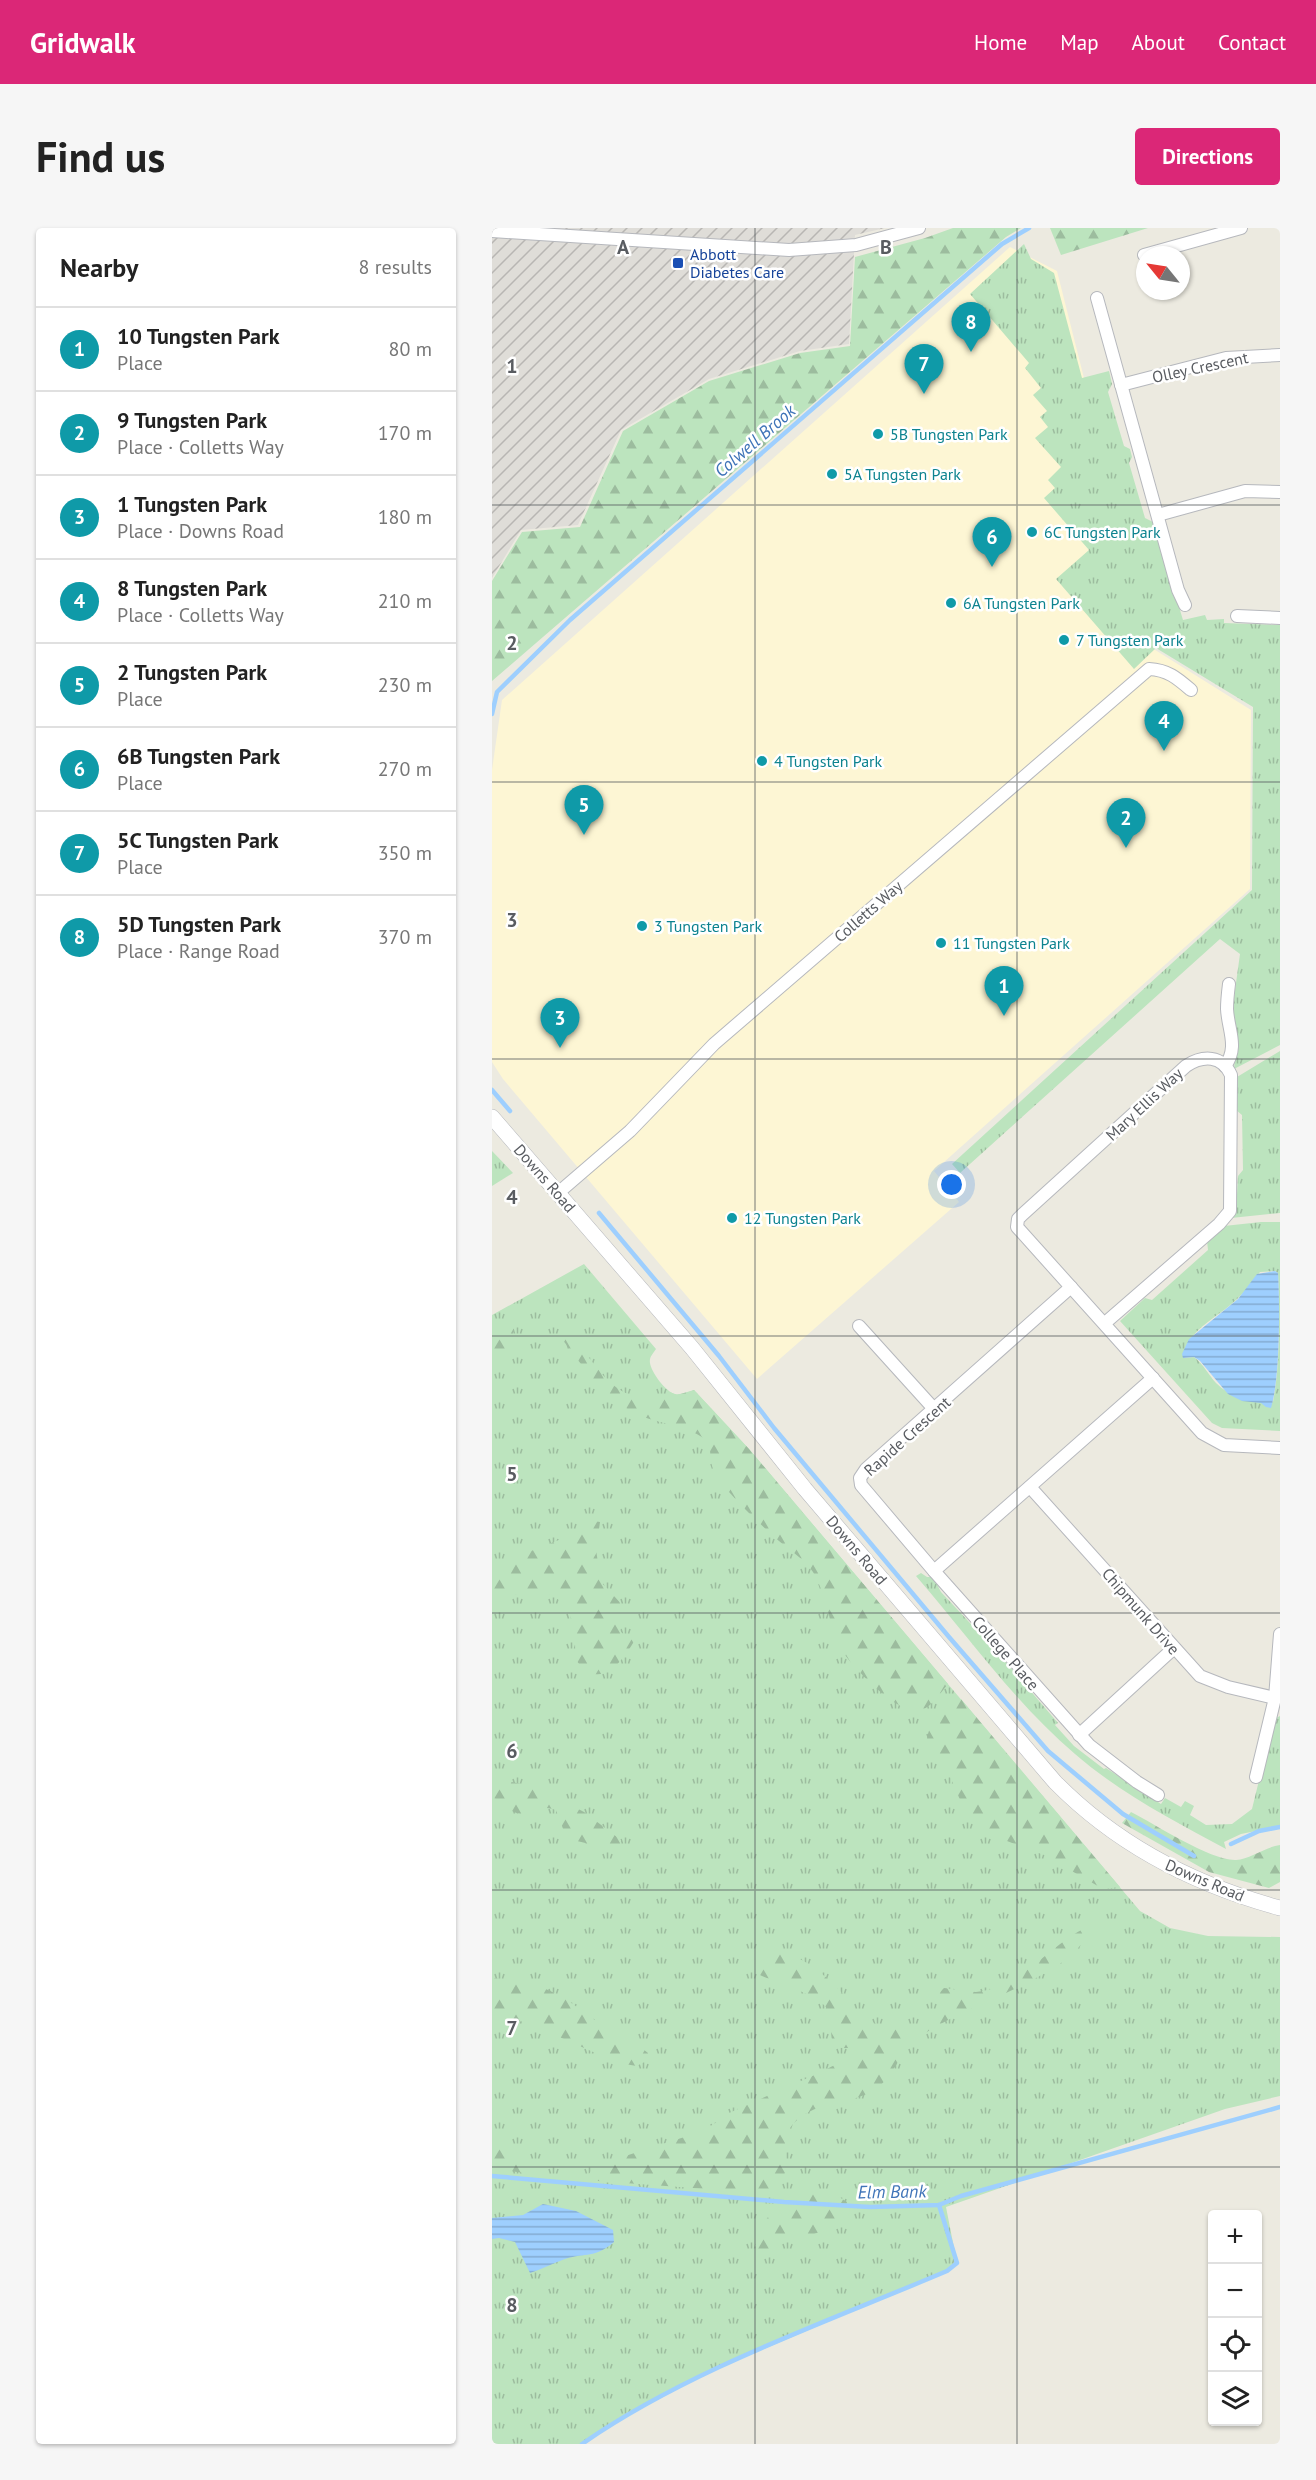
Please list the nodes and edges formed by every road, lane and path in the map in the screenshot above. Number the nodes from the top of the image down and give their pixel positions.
1 (919, 228) edge
2 (1241, 228) edge
3 (492, 231) edge
4 (1176, 246) edge
5 (1097, 298) dead end
6 (1280, 355) edge
7 (1121, 385) junction
8 (1280, 492) edge
9 (1158, 515) junction
10 (1185, 604) dead end
11 (1237, 616) dead end
12 (1280, 618) edge
13 (1191, 690) dead end
14 (1229, 984) dead end
15 (1225, 1066) junction
16 (492, 1117) edge
17 (558, 1193) junction
18 (1071, 1287) junction
19 (1105, 1323) junction
20 (859, 1326) dead end
21 (1152, 1378) junction
22 (935, 1410) junction
23 (1280, 1448) edge
24 (1029, 1487) junction
25 (934, 1571) junction
26 (1280, 1634) edge
27 (1174, 1648) junction
28 (1275, 1698) junction
29 (1079, 1735) junction
30 (1256, 1777) dead end
31 (1158, 1795) dead end
32 (1280, 1908) edge

1 - 3 street
2 - 4 street
5 - 7 street
6 - 7 street, Olley Crescent
7 - 9 street
8 - 9 street
9 - 10 street
11 - 12 street
13 - 17 street, Colletts Way
14 - 15 street
15 - 18 street, Mary Ellis Way
15 - 19 street
16 - 17 street, Downs Road
17 - 32 street, Downs Road
18 - 19 street, Mary Ellis Way
18 - 22 street, Rapide Crescent
19 - 21 street, Mary Ellis Way
20 - 22 street
21 - 23 street, Mary Ellis Way
21 - 24 street
22 - 25 street, Rapide Crescent
24 - 25 street
24 - 27 street, Chipmunk Drive
25 - 29 street, College Place
26 - 28 street
27 - 28 street, Chipmunk Drive
27 - 29 street
28 - 30 street
29 - 31 street, College Place

